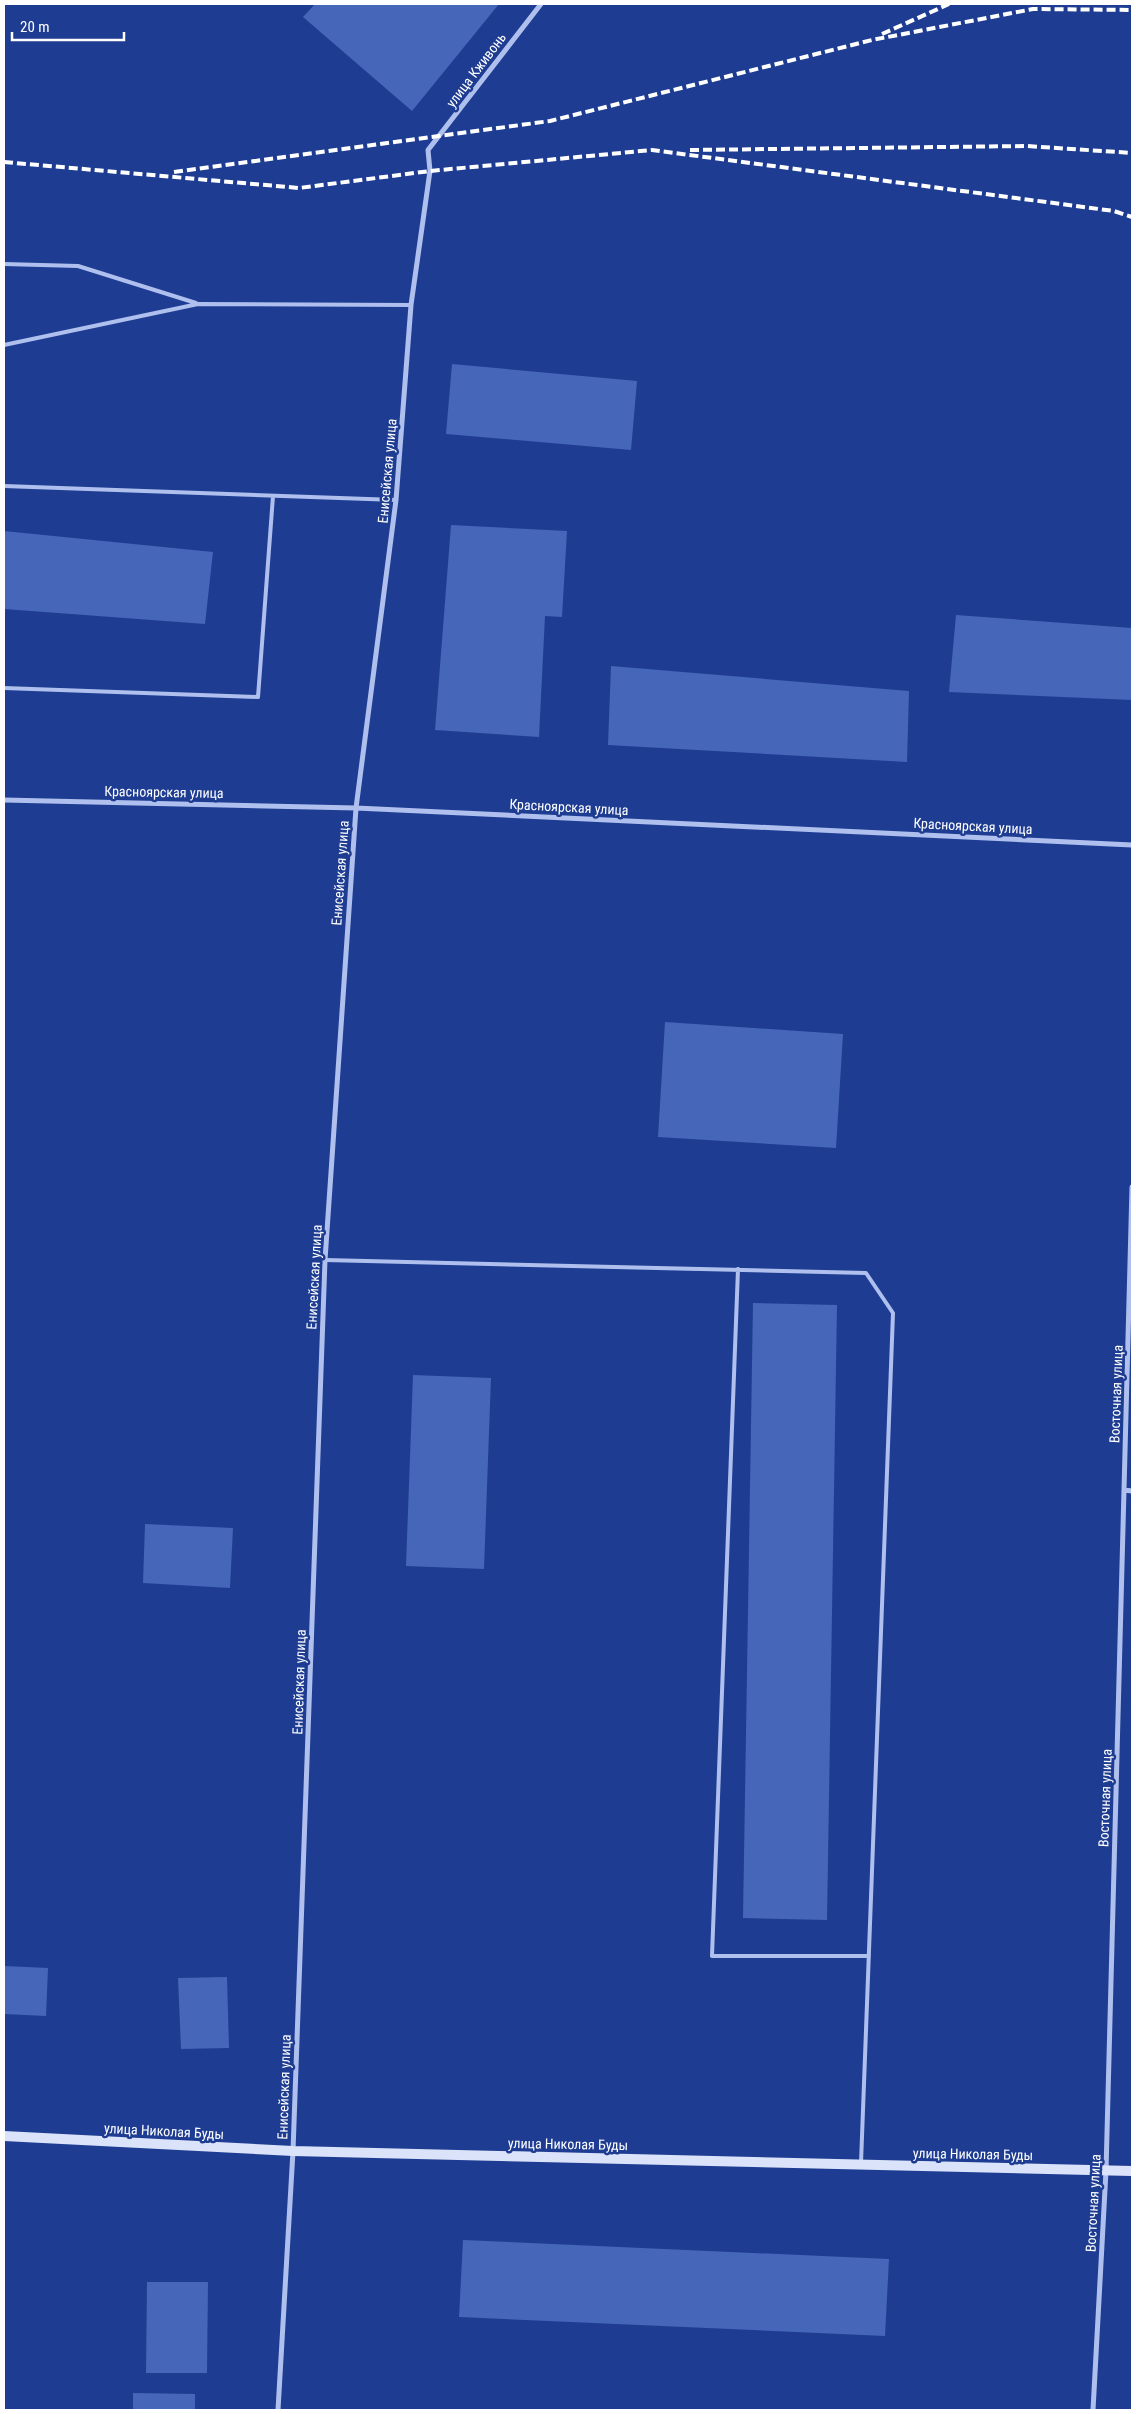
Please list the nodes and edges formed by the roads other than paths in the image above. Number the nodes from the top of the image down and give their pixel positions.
1 (541, 4) edge
2 (428, 150) joint
3 (4, 264) edge
4 (198, 304) junction
5 (411, 304) junction
6 (4, 346) edge
7 (4, 486) edge
8 (273, 496) junction
9 (396, 500) junction
10 (4, 688) edge
11 (4, 800) edge
12 (356, 808) junction
13 (1132, 845) edge
14 (1132, 1187) edge
15 (325, 1260) junction
16 (738, 1269) junction
17 (1124, 1490) junction
18 (1132, 1491) edge
19 (869, 1956) junction
20 (4, 2136) edge
21 (293, 2151) junction
22 (861, 2165) junction
23 (1106, 2171) junction
24 (1132, 2171) edge
25 (278, 2410) edge
26 (1093, 2410) edge

1 - 2 street, улица Кживонь
2 - 5 street, Енисейская улица
3 - 4 lane
4 - 5 lane
4 - 6 lane
5 - 9 street, Енисейская улица
7 - 8 lane
8 - 9 lane
8 - 10 lane
9 - 12 street, Енисейская улица
11 - 12 street, Красноярская улица
12 - 13 street, Красноярская улица
12 - 15 street, Енисейская улица
14 - 17 street, Восточная улица
15 - 16 lane
15 - 21 street, Енисейская улица
16 - 19 lane
16 - 19 lane
17 - 18 street
17 - 23 street, Восточная улица
19 - 22 lane
20 - 21 street, улица Николая Буды
21 - 22 street, улица Николая Буды
21 - 25 street, Енисейская улица
22 - 23 street, улица Николая Буды
23 - 24 street, улица Николая Буды
23 - 26 street, Восточная улица

